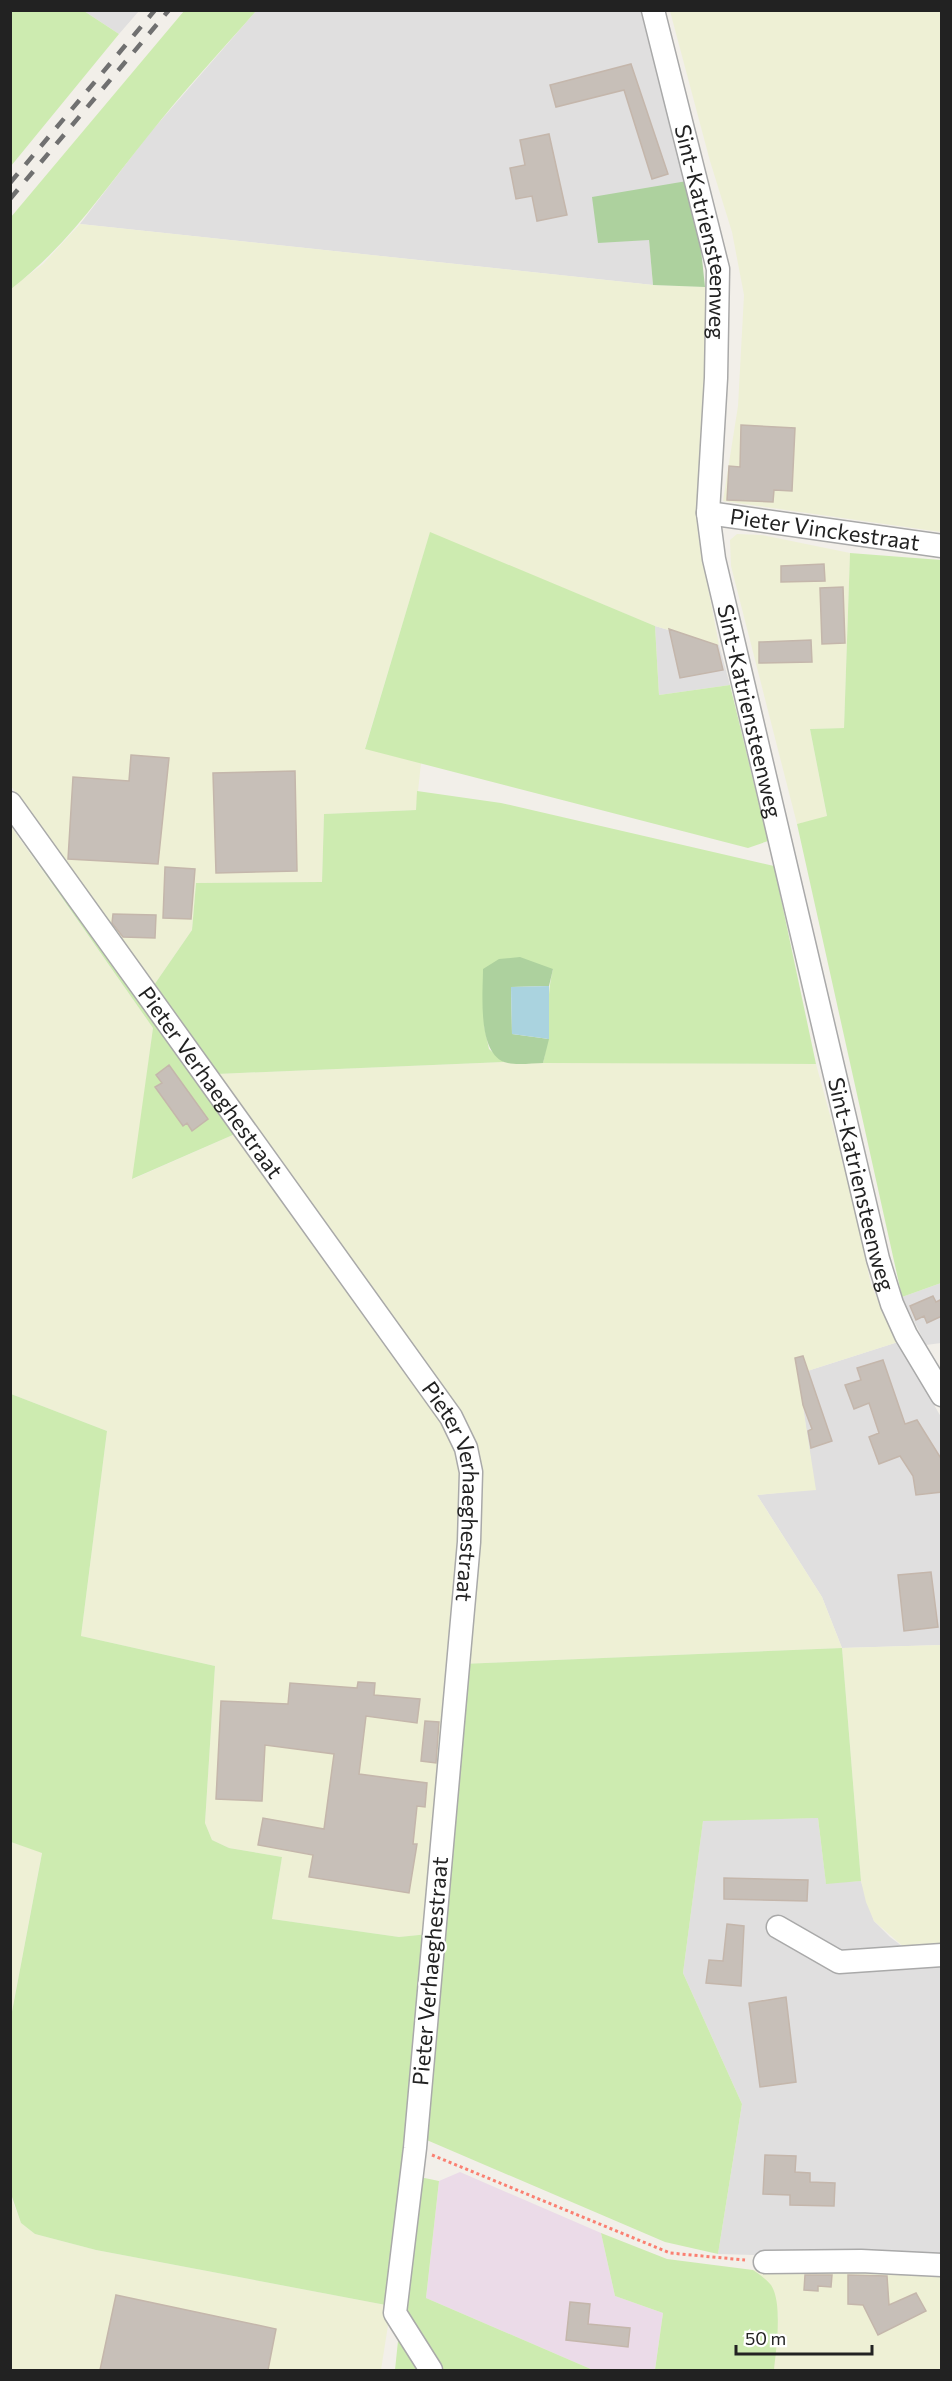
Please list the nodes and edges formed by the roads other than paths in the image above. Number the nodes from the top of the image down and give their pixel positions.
1 (653, 10) edge
2 (708, 513) junction
3 (942, 546) edge
4 (10, 803) edge
5 (942, 1395) edge
6 (777, 1927) dead end
7 (933, 1955) edge
8 (765, 2262) road end
9 (942, 2265) edge
10 (431, 2370) edge

1 - 2 street, Sint-Katriensteenweg
2 - 3 street, Pieter Vinckestraat
2 - 5 street, Sint-Katriensteenweg
4 - 10 street, Pieter Verhaeghestraat
6 - 7 street
8 - 9 street

